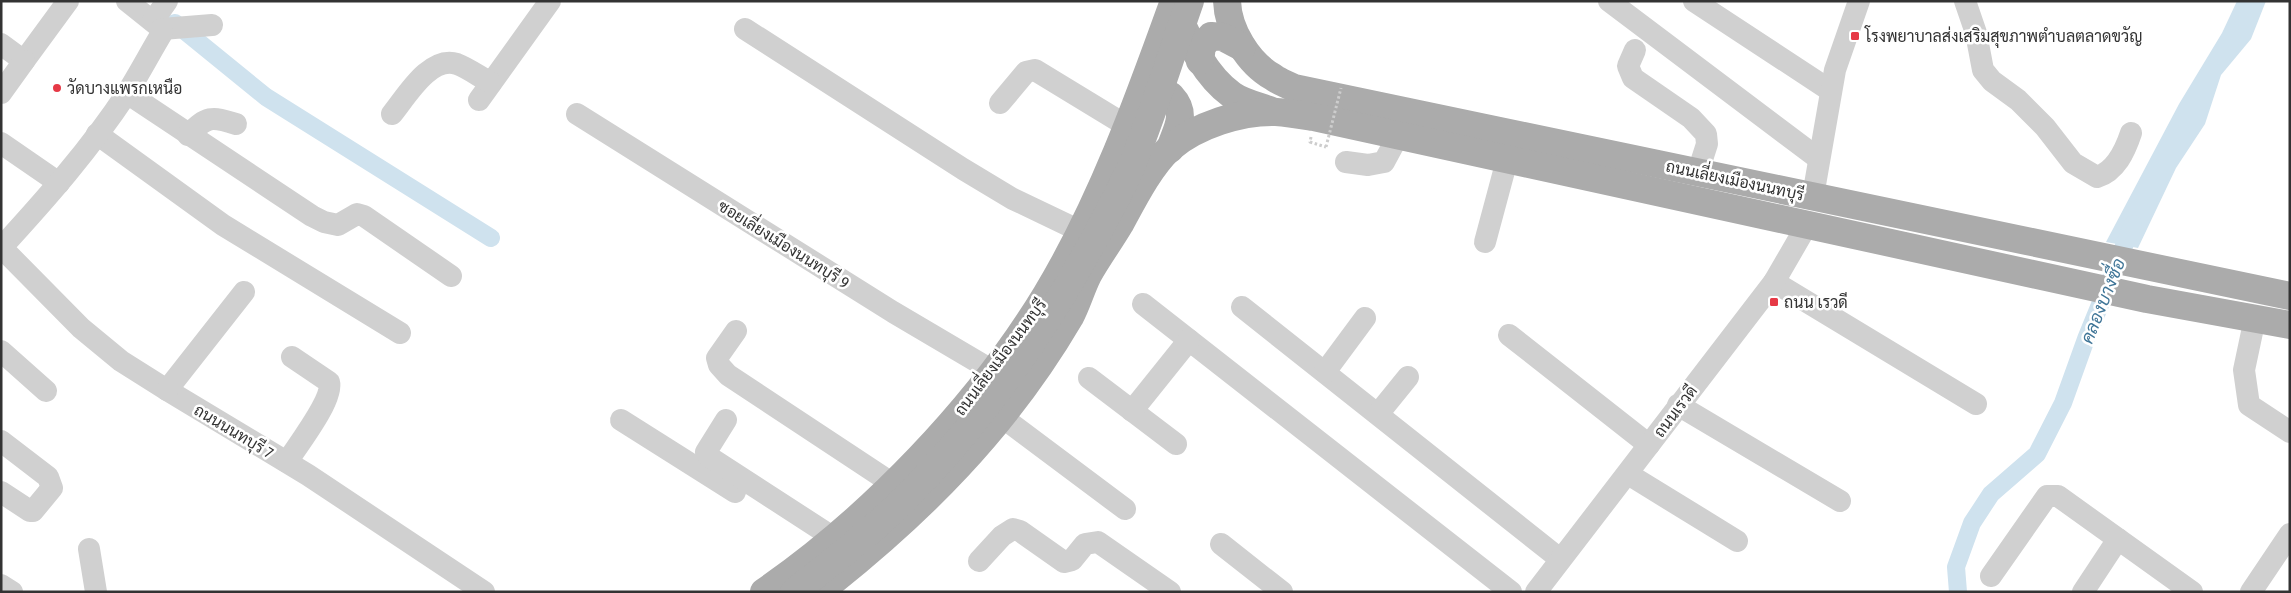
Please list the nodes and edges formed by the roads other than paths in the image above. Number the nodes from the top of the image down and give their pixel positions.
1 (68, 1) edge
2 (126, 1) edge
3 (550, 1) edge
4 (1227, 1) edge
5 (1609, 1) edge
6 (1694, 1) edge
7 (1859, 1) edge
8 (1966, 1) edge
9 (1179, 2) edge
10 (161, 15) edge
11 (212, 25) dead end
12 (745, 30) dead end
13 (1, 44) edge
14 (1242, 47) junction
15 (1635, 50) dead end
16 (1200, 60) junction
17 (24, 61) junction
18 (1831, 91) junction
19 (1, 93) edge
20 (127, 93) junction
21 (1000, 103) dead end
22 (1275, 112) junction
23 (392, 114) dead end
24 (577, 114) dead end
25 (236, 124) dead end
26 (1128, 124) junction
27 (2131, 133) dead end
28 (97, 134) junction
29 (188, 135) junction
30 (1398, 136) junction
31 (1, 142) edge
32 (1170, 149) junction
33 (1507, 160) junction
34 (1820, 160) junction
35 (1346, 162) dead end
36 (1698, 172) junction
37 (59, 183) junction
38 (1813, 196) junction
39 (1807, 225) junction
40 (1080, 231) junction
41 (1485, 242) dead end
42 (2, 248) edge
43 (451, 276) dead end
44 (1774, 282) junction
45 (244, 292) dead end
46 (2290, 296) edge
47 (1143, 304) dead end
48 (1242, 306) dead end
49 (1365, 318) dead end
50 (2255, 318) junction
51 (2290, 325) edge
52 (736, 331) dead end
53 (400, 333) dead end
54 (1509, 336) dead end
55 (1189, 340) junction
56 (1, 351) edge
57 (292, 357) dead end
58 (993, 371) junction
59 (1325, 372) junction
60 (1408, 377) dead end
61 (1088, 378) dead end
62 (167, 390) junction
63 (46, 391) dead end
64 (1976, 404) dead end
65 (1678, 406) junction
66 (1132, 411) junction
67 (1378, 414) junction
68 (620, 420) dead end
69 (726, 420) dead end
70 (1008, 422) junction
71 (2290, 432) edge
72 (1, 441) edge
73 (1176, 444) dead end
74 (1649, 445) junction
75 (286, 462) junction
76 (1628, 474) junction
77 (893, 484) junction
78 (751, 485) junction
79 (1, 492) edge
80 (1840, 501) dead end
81 (1125, 510) dead end
82 (2290, 534) edge
83 (834, 538) junction
84 (2118, 539) junction
85 (1737, 541) dead end
86 (1221, 544) dead end
87 (89, 549) dead end
88 (1560, 559) junction
89 (979, 561) dead end
90 (1990, 576) dead end
91 (1, 584) edge
92 (12, 592) edge
93 (96, 592) edge
94 (484, 592) edge
95 (764, 592) edge
96 (794, 592) edge
97 (819, 592) edge
98 (1170, 592) edge
99 (1282, 592) edge
100 (1511, 592) edge
101 (1536, 592) edge
102 (2083, 592) edge
103 (2192, 592) edge
104 (2251, 592) edge

1 - 17 street
2 - 10 street
3 - 23 street
4 - 14 main road, ถนนเลี่ยงเมืองนนทบุรี
5 - 34 street
6 - 18 street
7 - 18 street
8 - 27 street
9 - 16 main road, ถนนเลี่ยงเมืองนนทบุรี
9 - 26 main road, ถนนเลี่ยงเมืองนนทบุรี
9 - 96 main road, bridge
10 - 11 street
10 - 20 street
12 - 40 street
13 - 17 street
14 - 16 main road
14 - 36 main road, ถนนเลี่ยงเมืองนนทบุรี
15 - 36 street
16 - 22 main road, ถนนเลี่ยงเมืองนนทบุรี
17 - 19 street
18 - 34 street
20 - 28 street
20 - 29 street
21 - 26 street
22 - 30 main road, ถนนเลี่ยงเมืองนนทบุรี
22 - 32 main road, ถนนเลี่ยงเมืองนนทบุรี
24 - 58 street, ซอยเลี่ยงเมืองนนทบุรี 9
25 - 29 street
26 - 32 main road
26 - 40 main road, ถนนเลี่ยงเมืองนนทบุรี
28 - 37 street
28 - 53 street
29 - 43 street
30 - 33 main road, ถนนเลี่ยงเมืองนนทบุรี
30 - 35 street
31 - 37 street
32 - 70 main road, ถนนเลี่ยงเมืองนนทบุรี
33 - 39 main road, ถนนเลี่ยงเมืองนนทบุรี
33 - 41 street
34 - 38 street
36 - 38 main road, ถนนเลี่ยงเมืองนนทบุรี
37 - 42 street
38 - 46 main road, ถนนเลี่ยงเมืองนนทบุรี
39 - 44 street, ถนนเรวดี
39 - 50 main road, ถนนเลี่ยงเมืองนนทบุรี
40 - 58 main road, ถนนเลี่ยงเมืองนนทบุรี
42 - 62 street, ถนนนนทบุรี 7
44 - 64 street
44 - 65 street, ถนนเรวดี
45 - 62 street
47 - 55 street
48 - 59 street
49 - 59 street
50 - 51 main road, ถนนเลี่ยงเมืองนนทบุรี
50 - 71 street
52 - 77 street
54 - 74 street
55 - 66 street
55 - 100 street
56 - 63 street
57 - 75 street
58 - 77 main road, ถนนเลี่ยงเมืองนนทบุรี
59 - 67 street
60 - 67 street
61 - 66 street
62 - 75 street, ถนนนนทบุรี 7
65 - 74 street, ถนนเรวดี
65 - 80 street
66 - 73 street
67 - 88 street
68 - 78 street
69 - 78 street
70 - 81 street
70 - 97 main road, ถนนเลี่ยงเมืองนนทบุรี
72 - 79 street
74 - 76 street, ถนนเรวดี
75 - 94 street, ถนนนนทบุรี 7
76 - 85 street
76 - 88 street, ถนนเรวดี
77 - 83 main road, ถนนเลี่ยงเมืองนนทบุรี
78 - 83 street
82 - 104 street
83 - 95 main road, ถนนเลี่ยงเมืองนนทบุรี
84 - 90 street
84 - 102 street
84 - 103 street
86 - 99 street
87 - 93 street
88 - 101 street, ถนนเรวดี
89 - 98 street
91 - 92 street

